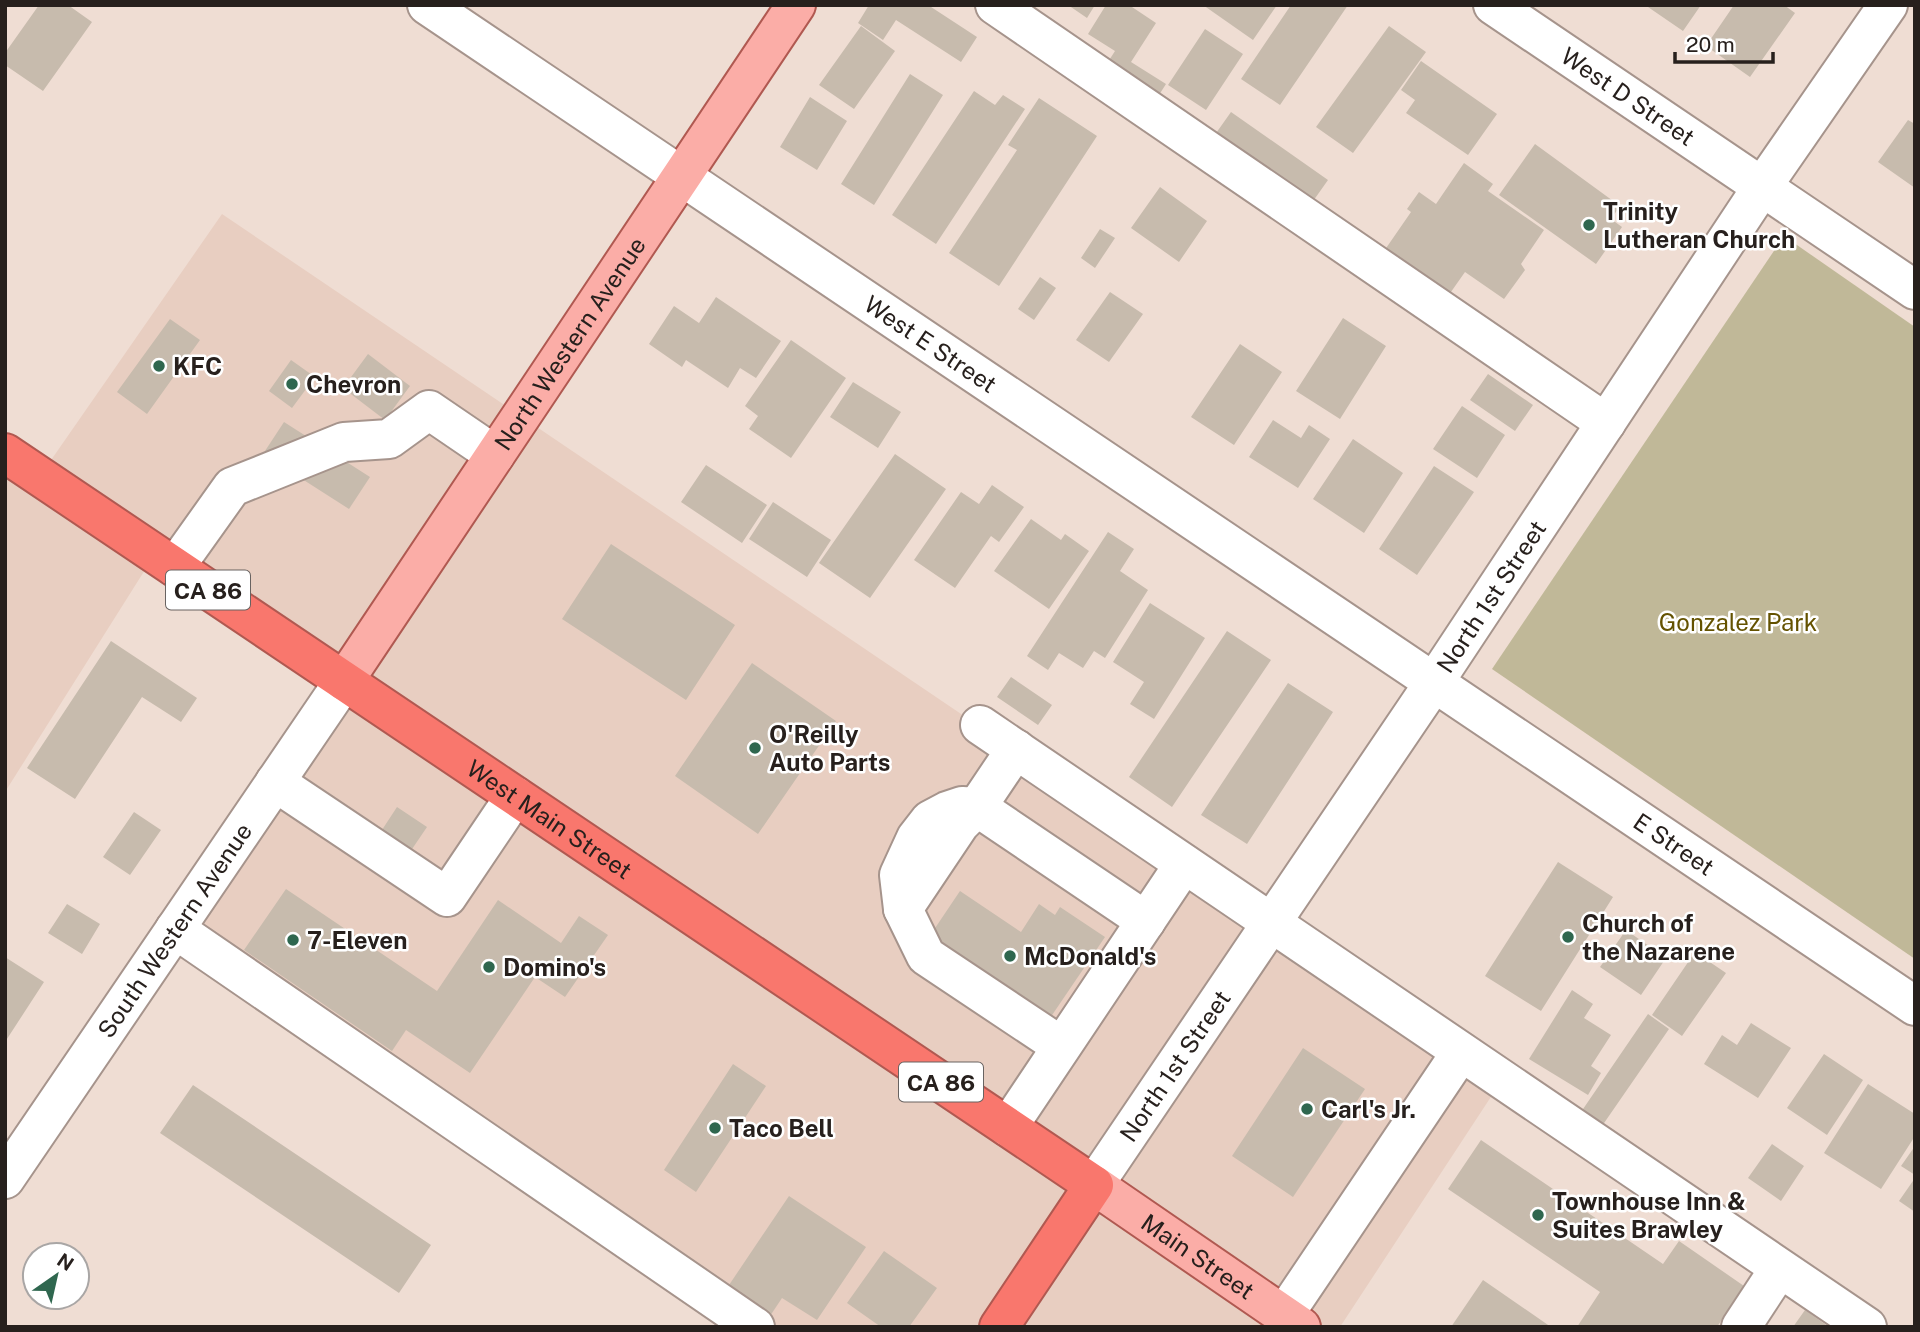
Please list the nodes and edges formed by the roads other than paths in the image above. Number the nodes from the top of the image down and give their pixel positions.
1 (427, 5) edge
2 (796, 5) edge
3 (995, 5) edge
4 (1493, 5) edge
5 (1888, 5) edge
6 (682, 178) junction
7 (1762, 187) junction
8 (1915, 290) edge
9 (1606, 423) junction
10 (5, 453) edge
11 (495, 455) junction
12 (175, 567) junction
13 (344, 681) junction
14 (1433, 684) junction
15 (980, 725) dead end
16 (1016, 749) junction
17 (275, 782) junction
18 (515, 796) junction
19 (977, 807) junction
20 (1184, 864) junction
21 (1146, 921) junction
22 (1272, 923) junction
23 (175, 929) junction
24 (1915, 1006) edge
25 (1061, 1046) junction
26 (1461, 1052) junction
27 (1009, 1127) junction
28 (5, 1179) edge
29 (1094, 1185) junction
30 (1779, 1269) junction
31 (1292, 1321) edge
32 (755, 1327) edge
33 (999, 1327) edge
34 (1741, 1327) edge
35 (1867, 1327) edge

1 - 6 street, West E Street
2 - 6 main road, North Western Avenue
3 - 9 street
4 - 7 street, West D Street
5 - 7 street, North 1st Street
6 - 11 main road, North Western Avenue
6 - 14 street, West E Street
7 - 8 street, West D Street
7 - 9 street, North 1st Street
9 - 14 street, North 1st Street
10 - 12 highway, West Main Street / CA 86
11 - 12 street
11 - 13 main road, North Western Avenue
12 - 13 highway, West Main Street / CA 86
13 - 17 street, South Western Avenue
13 - 18 highway, West Main Street / CA 86
14 - 22 street, North 1st Street
14 - 24 street, E Street
15 - 16 street
16 - 19 street
16 - 20 street
17 - 18 street
17 - 23 street, South Western Avenue
18 - 27 highway, West Main Street / CA 86
19 - 21 street
19 - 25 street
20 - 21 street
20 - 22 street
21 - 25 street
22 - 26 street
22 - 29 street, North 1st Street
23 - 28 street, South Western Avenue
23 - 32 street
25 - 27 street
26 - 30 street
26 - 31 street
27 - 29 highway, West Main Street / CA 86
29 - 31 main road, Main Street
29 - 33 highway
30 - 34 street
30 - 35 street

